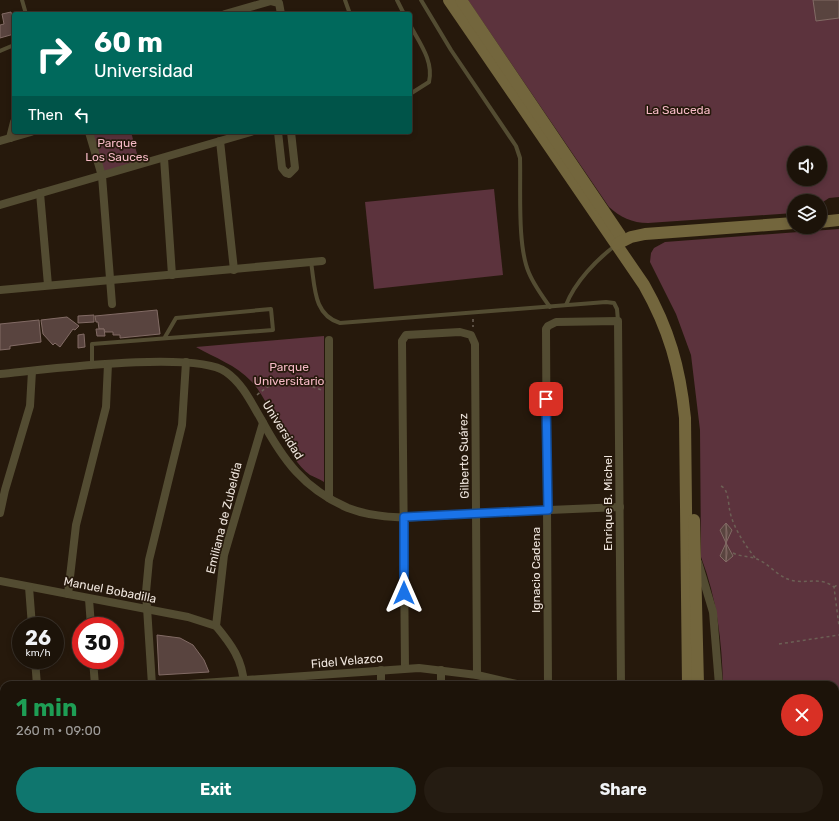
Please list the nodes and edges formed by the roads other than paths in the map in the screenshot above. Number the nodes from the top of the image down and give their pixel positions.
1 (22, 0) edge
2 (345, 0) edge
3 (397, 0) edge
4 (421, 0) edge
5 (449, 0) edge
6 (461, 0) edge
7 (25, 12) edge
8 (232, 12) edge
9 (281, 12) edge
10 (349, 12) edge
11 (403, 12) edge
12 (412, 29) edge
13 (12, 46) edge
14 (0, 51) edge
15 (412, 93) edge
16 (12, 130) edge
17 (24, 134) edge
18 (90, 134) edge
19 (244, 134) edge
20 (278, 134) edge
21 (291, 134) edge
22 (10, 138) junction
23 (0, 141) edge
24 (220, 141) junction
25 (164, 158) junction
26 (102, 176) junction
27 (40, 193) junction
28 (0, 205) edge
29 (839, 220) edge
30 (827, 221) edge
31 (787, 224) edge
32 (620, 242) junction
33 (322, 261) dead end
34 (311, 262) junction
35 (234, 270) junction
36 (172, 275) junction
37 (109, 281) junction
38 (48, 286) junction
39 (0, 290) edge
40 (112, 304) dead end
41 (566, 305) junction
42 (550, 307) junction
43 (618, 321) junction
44 (165, 337) junction
45 (329, 340) dead end
46 (186, 362) junction
47 (108, 364) junction
48 (92, 366) junction
49 (32, 371) junction
50 (0, 374) edge
51 (263, 423) junction
52 (329, 498) junction
53 (620, 507) junction
54 (548, 510) junction
55 (0, 513) edge
56 (476, 513) junction
57 (404, 517) junction
58 (696, 557) junction
59 (0, 581) edge
60 (30, 587) junction
61 (68, 594) junction
62 (90, 599) junction
63 (147, 610) junction
64 (32, 617) edge
65 (91, 617) edge
66 (216, 626) junction
67 (405, 668) junction
68 (36, 669) edge
69 (94, 669) edge
70 (381, 670) junction
71 (441, 670) junction
72 (477, 675) junction
73 (37, 681) edge
74 (95, 681) edge
75 (152, 681) edge
76 (243, 681) edge
77 (301, 681) edge
78 (381, 681) edge
79 (441, 681) edge
80 (494, 681) edge
81 (548, 681) edge
82 (622, 681) edge
83 (688, 681) edge
84 (698, 681) edge
85 (719, 681) edge

1 - 7 lane
2 - 10 lane
3 - 11 lane
4 - 42 lane
5 - 32 main road
6 - 32 main road
8 - 9 street
12 - 15 lane
13 - 14 lane
16 - 22 street
17 - 22 street
18 - 26 street
19 - 24 street
20 - 21 street
22 - 23 street
24 - 25 street
24 - 35 street
25 - 26 street
25 - 36 street
26 - 27 street
26 - 37 street
27 - 28 street
27 - 38 street
29 - 30 main road
31 - 32 main road
32 - 41 lane
32 - 58 main road
32 - 83 main road
33 - 34 street
34 - 35 street
34 - 42 lane
35 - 36 street
36 - 37 street
37 - 38 street
37 - 40 street
38 - 39 street
41 - 42 lane
41 - 43 lane
43 - 53 street, Enrique B. Michel
43 - 54 street, Ignacio Cadena
44 - 44 lane
44 - 48 lane
45 - 52 street
46 - 47 street, Universidad
46 - 51 street, Universidad
46 - 63 street
47 - 48 street, Universidad
47 - 61 street
48 - 49 street, Universidad
49 - 50 street, Universidad
49 - 55 street
51 - 52 street, Universidad
51 - 66 street, Emiliana de Zubeldia
52 - 57 street, Universidad
53 - 54 street, Universidad
53 - 82 street, Enrique B. Michel
54 - 56 street, Universidad
54 - 81 street, Ignacio Cadena
56 - 57 street, Universidad
56 - 57 street, Gilberto Suárez
56 - 72 street, Gilberto Suárez
57 - 67 street
58 - 84 main road
58 - 85 street
59 - 60 street, Manuel Bobadilla
60 - 61 street, Manuel Bobadilla
60 - 64 street
61 - 62 street, Manuel Bobadilla
62 - 63 street, Manuel Bobadilla
62 - 65 street
63 - 66 street, Manuel Bobadilla
63 - 75 street
66 - 76 street
67 - 70 street, Fidel Velazco
67 - 71 street, Fidel Velazco
68 - 73 street
69 - 74 street
70 - 77 street, Fidel Velazco
70 - 78 street
71 - 72 street, Fidel Velazco
71 - 79 street
72 - 80 street, Fidel Velazco

